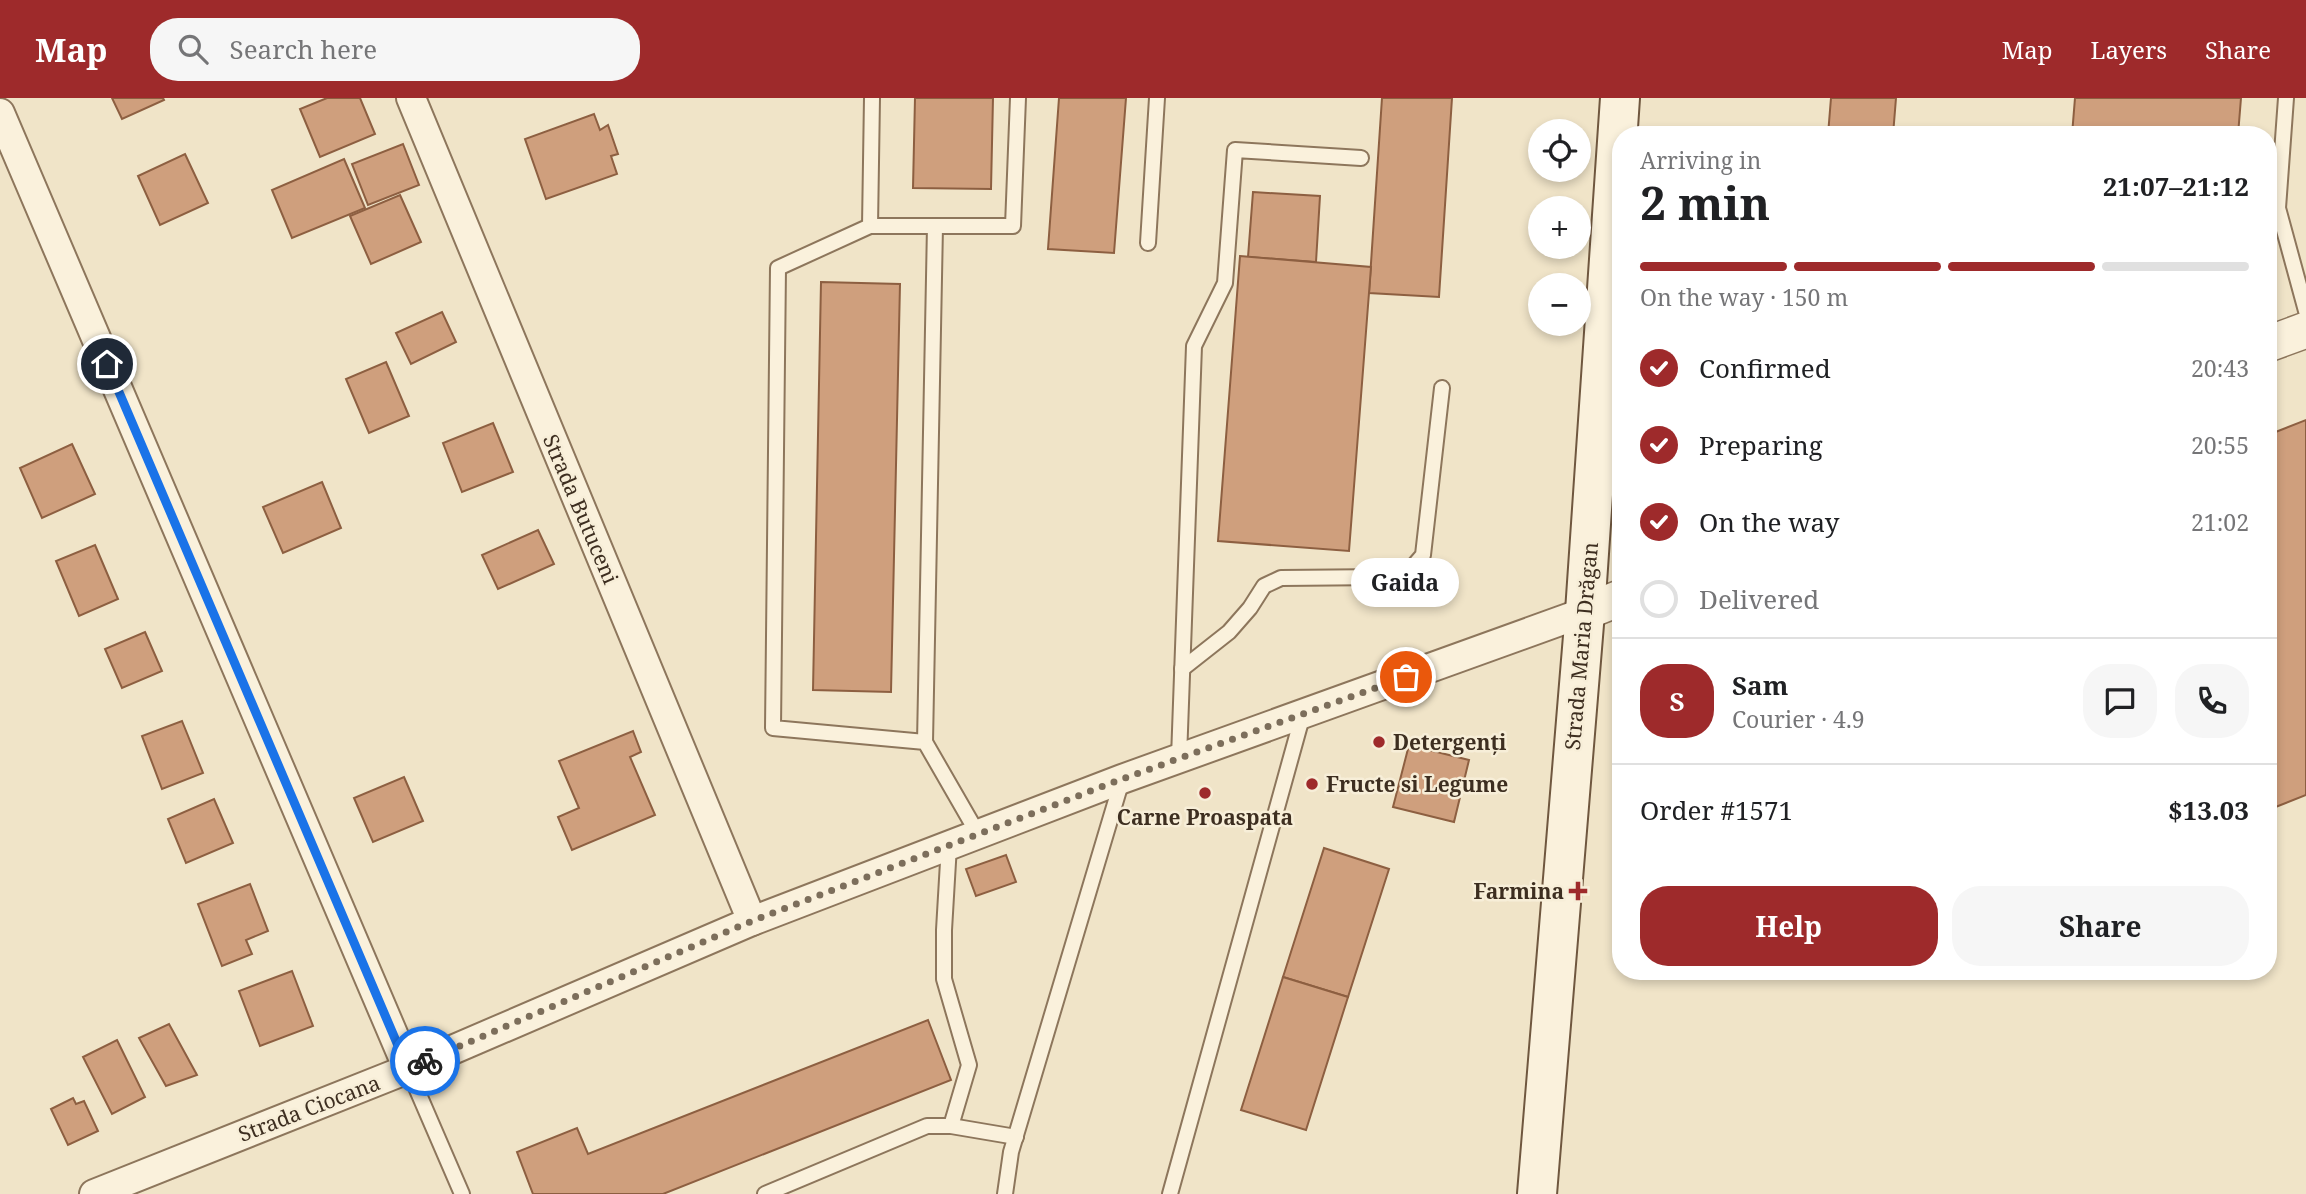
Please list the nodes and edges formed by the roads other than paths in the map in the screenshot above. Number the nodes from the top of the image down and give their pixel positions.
1 (411, 98) edge
2 (872, 98) edge
3 (1018, 98) edge
4 (1157, 98) edge
5 (1620, 98) edge
6 (2286, 98) edge
7 (0, 113) edge
8 (1618, 126) edge
9 (1361, 158) dead end
10 (2277, 175) edge
11 (1612, 215) edge
12 (2277, 221) edge
13 (870, 226) junction
14 (935, 226) junction
15 (1148, 243) dead end
16 (2306, 311) edge
17 (2306, 330) edge
18 (2277, 341) edge
19 (1443, 388) dead end
20 (1612, 601) edge
21 (1585, 612) junction
22 (1182, 668) junction
23 (1303, 714) junction
24 (925, 743) junction
25 (1179, 758) junction
26 (1122, 779) junction
27 (978, 834) junction
28 (949, 845) junction
29 (752, 921) junction
30 (408, 1069) junction
31 (951, 1126) junction
32 (1016, 1137) junction
33 (102, 1193) edge
34 (462, 1194) edge
35 (765, 1194) edge
36 (1005, 1194) edge
37 (1170, 1194) edge
38 (1538, 1194) edge

1 - 29 street, Strada Butuceni
2 - 13 lane
3 - 14 lane
4 - 15 lane
5 - 8 main road, Strada Maria Drăgan
6 - 10 lane
7 - 30 street
9 - 22 lane
11 - 21 main road, Strada Maria Drăgan
12 - 16 lane
13 - 14 lane
13 - 24 lane
14 - 24 lane
17 - 18 street
19 - 22 lane
20 - 21 street, Strada Ciocana
21 - 23 street, Strada Ciocana
21 - 38 main road, Strada Maria Drăgan
22 - 25 lane
23 - 25 street, Strada Ciocana
23 - 37 lane
24 - 27 lane
25 - 26 street, Strada Ciocana
26 - 27 street, Strada Ciocana
26 - 32 lane
27 - 28 street, Strada Ciocana
28 - 29 street, Strada Ciocana
28 - 31 lane
29 - 30 street, Strada Ciocana
30 - 33 street, Strada Ciocana
30 - 34 lane
31 - 32 lane
31 - 35 lane
32 - 36 lane

